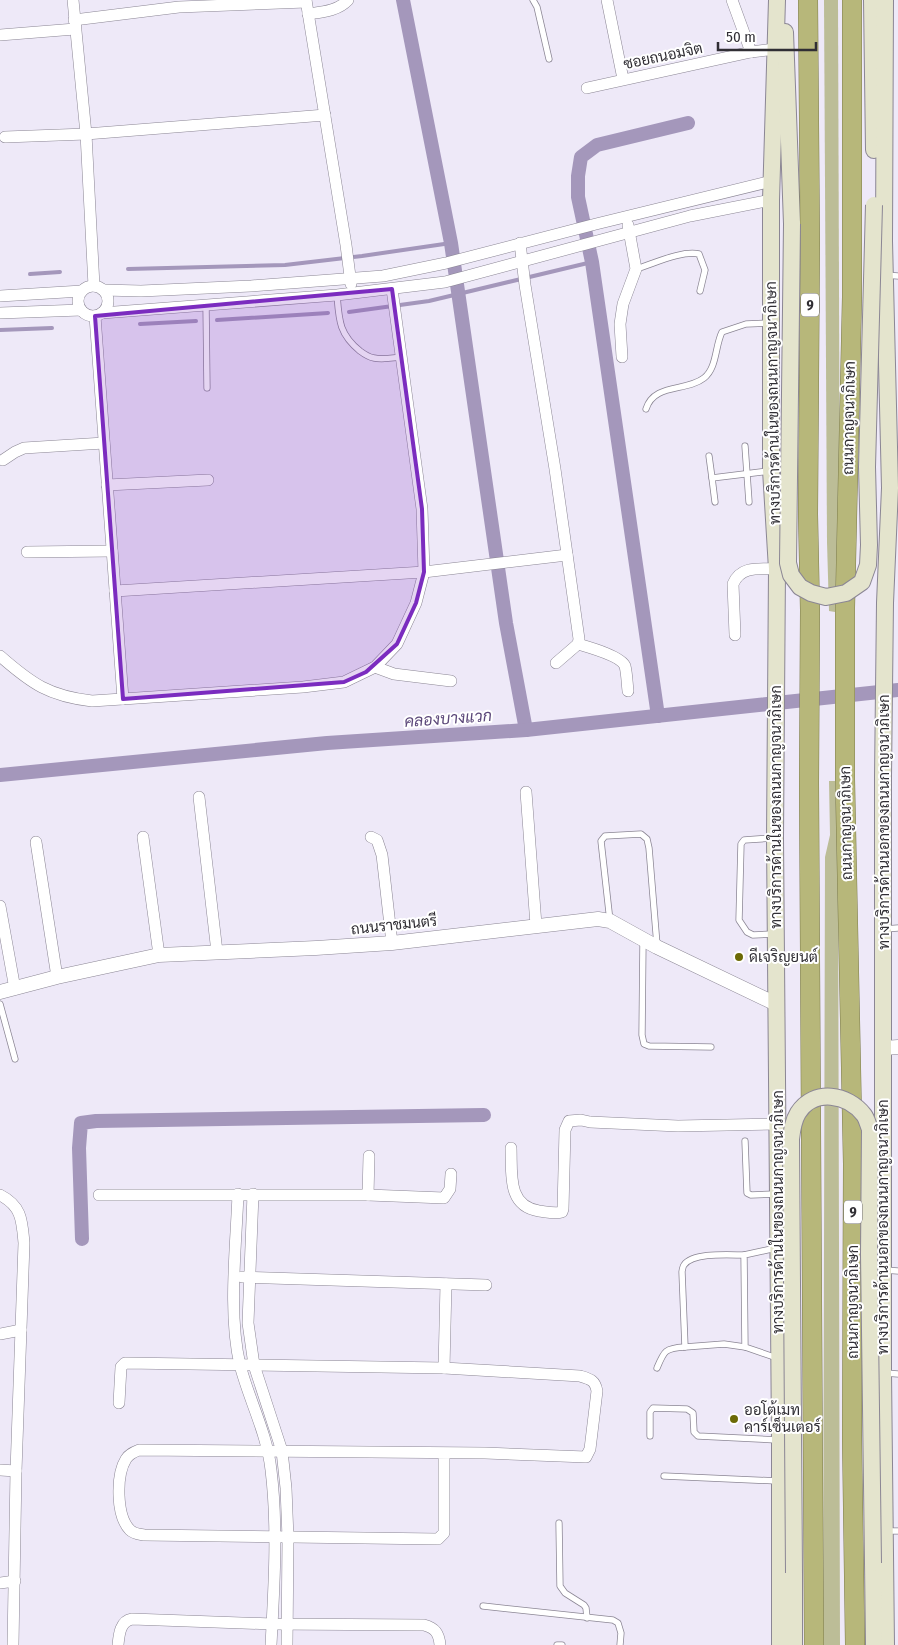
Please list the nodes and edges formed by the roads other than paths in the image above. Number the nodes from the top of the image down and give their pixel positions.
1 (73, 0) edge
2 (348, 0) edge
3 (533, 0) edge
4 (607, 0) edge
5 (732, 0) edge
6 (777, 0) edge
7 (784, 0) edge
8 (808, 0) edge
9 (852, 0) edge
10 (872, 0) edge
11 (306, 1) edge
12 (890, 8) edge
13 (308, 14) junction
14 (75, 24) junction
15 (0, 35) edge
16 (775, 49) junction
17 (751, 52) junction
18 (549, 58) dead end
19 (623, 80) junction
20 (587, 88) dead end
21 (325, 115) junction
22 (86, 134) junction
23 (5, 137) dead end
24 (772, 181) junction
25 (771, 200) junction
26 (627, 216) junction
27 (629, 232) junction
28 (520, 243) junction
29 (522, 261) junction
30 (636, 269) junction
31 (892, 276) edge
32 (350, 279) junction
33 (98, 288) junction
34 (392, 289) junction
35 (82, 291) junction
36 (700, 291) dead end
37 (352, 294) junction
38 (337, 295) junction
39 (0, 296) edge
40 (206, 304) junction
41 (81, 310) junction
42 (0, 313) edge
43 (98, 314) junction
44 (771, 323) junction
45 (401, 357) junction
46 (622, 357) dead end
47 (893, 363) edge
48 (207, 388) dead end
49 (646, 409) dead end
50 (104, 443) junction
51 (746, 446) dead end
52 (894, 451) edge
53 (709, 456) dead end
54 (3, 460) dead end
55 (771, 470) junction
56 (747, 474) junction
57 (712, 478) junction
58 (208, 480) dead end
59 (107, 485) junction
60 (894, 489) edge
61 (715, 502) dead end
62 (749, 502) dead end
63 (112, 551) junction
64 (28, 552) dead end
65 (567, 555) junction
66 (777, 570) junction
67 (424, 572) junction
68 (115, 591) junction
69 (735, 635) dead end
70 (578, 644) junction
71 (0, 656) edge
72 (556, 663) dead end
73 (375, 667) junction
74 (451, 682) dead end
75 (628, 690) dead end
76 (123, 699) junction
77 (526, 792) dead end
78 (199, 797) dead end
79 (371, 837) dead end
80 (143, 838) dead end
81 (775, 838) junction
82 (36, 842) dead end
83 (0, 906) edge
84 (610, 921) junction
85 (536, 926) junction
86 (891, 929) edge
87 (776, 934) junction
88 (643, 940) junction
89 (392, 943) junction
90 (657, 947) junction
91 (217, 952) junction
92 (159, 955) junction
93 (57, 977) junction
94 (15, 988) junction
95 (0, 992) edge
96 (0, 1004) edge
97 (776, 1004) junction
98 (711, 1047) dead end
99 (891, 1048) edge
100 (15, 1060) dead end
101 (777, 1124) junction
102 (745, 1141) dead end
103 (511, 1148) dead end
104 (369, 1156) dead end
105 (451, 1174) dead end
106 (238, 1194) junction
107 (252, 1194) junction
108 (778, 1194) junction
109 (0, 1195) edge
110 (98, 1195) dead end
111 (368, 1195) junction
112 (778, 1247) junction
113 (744, 1255) junction
114 (891, 1270) edge
115 (235, 1276) junction
116 (248, 1277) junction
117 (446, 1284) junction
118 (486, 1285) dead end
119 (21, 1330) junction
120 (0, 1334) edge
121 (685, 1347) junction
122 (745, 1347) junction
123 (779, 1358) junction
124 (240, 1365) junction
125 (254, 1365) junction
126 (444, 1368) junction
127 (657, 1368) dead end
128 (890, 1373) edge
129 (119, 1403) dead end
130 (650, 1436) dead end
131 (780, 1440) junction
132 (282, 1451) junction
133 (269, 1452) junction
134 (444, 1453) junction
135 (0, 1470) edge
136 (16, 1470) junction
137 (664, 1476) dead end
138 (780, 1482) junction
139 (559, 1523) dead end
140 (891, 1531) edge
141 (275, 1538) junction
142 (288, 1538) junction
143 (15, 1581) junction
144 (0, 1582) edge
145 (483, 1606) dead end
146 (587, 1618) junction
147 (272, 1624) junction
148 (288, 1625) junction
149 (782, 1644) edge
150 (13, 1645) edge
151 (118, 1645) edge
152 (271, 1645) edge
153 (287, 1645) edge
154 (440, 1645) edge
155 (557, 1645) edge
156 (562, 1645) edge
157 (620, 1645) edge
158 (814, 1645) edge
159 (855, 1645) edge
160 (874, 1645) edge
161 (886, 1645) edge

1 - 14 street
2 - 13 street
3 - 18 lane
4 - 19 street
5 - 17 street
6 - 16 main road, ทางบริการด้านในของถนนกาญจนาภิเษก
7 - 10 main road, bridge
8 - 158 highway, 9
9 - 159 highway, ถนนกาญจนาภิเษก / 9
11 - 13 street
11 - 14 street
12 - 31 main road, ทางบริการด้านนอกของถนนกาญจนาภิเษก
13 - 21 street
14 - 15 street
14 - 22 street
16 - 17 street, ซอยถนอมจิต
16 - 24 main road, ทางบริการด้านในของถนนกาญจนาภิเษก
17 - 19 street, ซอยถนอมจิต
19 - 20 street, ซอยถนอมจิต
21 - 22 street
21 - 32 street
22 - 23 street
22 - 33 street
24 - 25 main road, ทางบริการด้านในของถนนกาญจนาภิเษก
24 - 26 street
25 - 27 street
25 - 44 main road, ทางบริการด้านในของถนนกาญจนาภิเษก
26 - 27 street
26 - 28 street
27 - 29 street
27 - 30 street
28 - 29 street
28 - 32 street
29 - 34 street
29 - 65 street
30 - 36 lane
30 - 46 street
31 - 47 main road, ทางบริการด้านนอกของถนนกาญจนาภิเษก
32 - 33 street
32 - 37 street
33 - 35 street
33 - 43 street
34 - 37 street
34 - 45 street
35 - 39 street
35 - 41 street
37 - 38 street
38 - 40 street
38 - 45 lane
40 - 43 street
40 - 48 lane
41 - 42 street
41 - 43 street
43 - 50 street
44 - 49 lane
44 - 55 main road, ทางบริการด้านในของถนนกาญจนาภิเษก
45 - 67 street
47 - 52 main road, ทางบริการด้านนอกของถนนกาญจนาภิเษก
50 - 54 street
50 - 59 street
51 - 56 lane
52 - 60 main road, ทางบริการด้านนอกของถนนกาญจนาภิเษก
53 - 57 lane
55 - 56 lane
55 - 66 main road, ทางบริการด้านในของถนนกาญจนาภิเษก
56 - 57 lane
56 - 62 lane
57 - 61 lane
58 - 59 street
59 - 63 street
60 - 86 main road, ทางบริการด้านนอกของถนนกาญจนาภิเษก
63 - 64 street
63 - 68 street
65 - 67 street
65 - 70 street
66 - 69 street
66 - 81 main road, ทางบริการด้านในของถนนกาญจนาภิเษก
67 - 68 street
67 - 73 street
68 - 76 street
70 - 72 street
70 - 75 street
71 - 76 street
73 - 74 street
73 - 76 street
77 - 85 street
78 - 91 street
79 - 89 street
80 - 92 street
81 - 87 main road, ทางบริการด้านในของถนนกาญจนาภิเษก
81 - 87 lane
82 - 93 street
83 - 94 street
84 - 85 street, ถนนราชมนตรี
84 - 88 street, ถนนราชมนตรี
84 - 90 lane
85 - 89 street, ถนนราชมนตรี
86 - 99 main road, ทางบริการด้านนอกของถนนกาญจนาภิเษก
87 - 97 main road, ทางบริการด้านในของถนนกาญจนาภิเษก
88 - 90 street, ถนนราชมนตรี
88 - 98 lane
89 - 91 street, ถนนราชมนตรี
90 - 97 street, ถนนราชมนตรี
91 - 92 street, ถนนราชมนตรี
92 - 93 street, ถนนราชมนตรี
93 - 94 street, ถนนราชมนตรี
94 - 95 street, ถนนราชมนตรี
96 - 100 lane
97 - 101 main road, ทางบริการด้านในของถนนกาญจนาภิเษก
99 - 114 main road, ทางบริการด้านนอกของถนนกาญจนาภิเษก
101 - 103 street
101 - 108 main road, ทางบริการด้านในของถนนกาญจนาภิเษก
102 - 108 lane
104 - 111 street
105 - 111 street
106 - 107 street
106 - 110 street
106 - 115 street
107 - 111 street
107 - 116 street
108 - 112 main road, ทางบริการด้านในของถนนกาญจนาภิเษก
109 - 119 street
112 - 113 lane
112 - 123 main road, ทางบริการด้านในของถนนกาญจนาภิเษก
113 - 121 lane
113 - 122 lane
114 - 128 main road, ทางบริการด้านนอกของถนนกาญจนาภิเษก
115 - 116 street
115 - 124 street
116 - 117 street
116 - 125 street
117 - 118 street
117 - 126 street
119 - 120 street
119 - 136 street
121 - 122 lane
121 - 127 lane
122 - 123 lane
123 - 131 main road, ทางบริการด้านในของถนนกาญจนาภิเษก
124 - 125 street
124 - 129 street
124 - 133 street
125 - 126 street
125 - 132 street
126 - 134 street
128 - 140 main road, ทางบริการด้านนอกของถนนกาญจนาภิเษก
130 - 131 lane
131 - 138 main road, ทางบริการด้านในของถนนกาญจนาภิเษก
132 - 133 street
132 - 134 street
132 - 142 street
133 - 141 street
133 - 141 street
134 - 142 street
135 - 136 street
136 - 143 street
137 - 138 lane
138 - 149 main road, ทางบริการด้านในของถนนกาญจนาภิเษก
139 - 146 lane
140 - 161 main road, ทางบริการด้านนอกของถนนกาญจนาภิเษก
141 - 142 street
141 - 147 street
142 - 148 street
143 - 144 street
143 - 150 street
145 - 146 lane
146 - 157 lane
147 - 148 street
147 - 151 street
147 - 152 street
148 - 153 street
148 - 154 street
149 - 160 main road, bridge
155 - 156 lane

